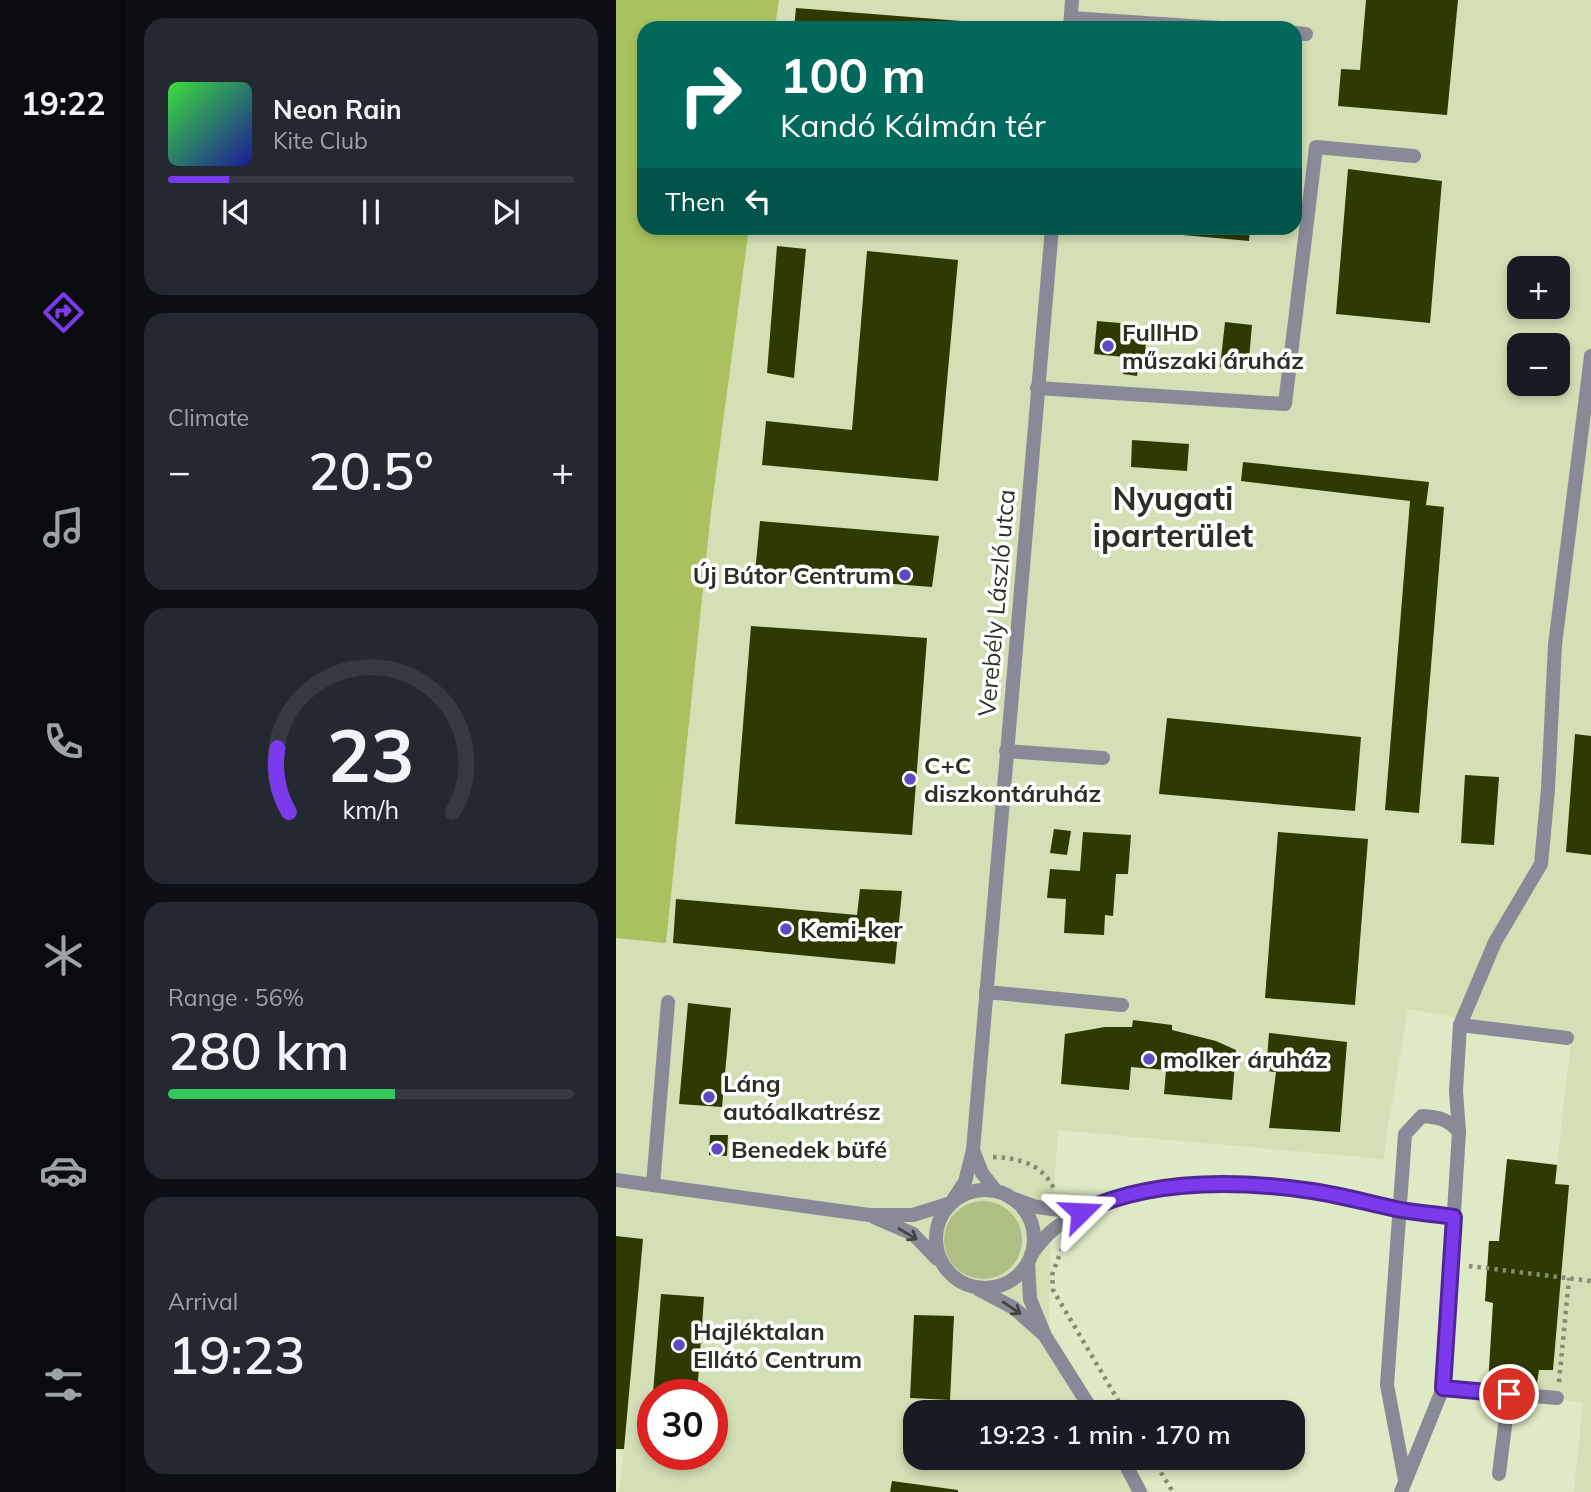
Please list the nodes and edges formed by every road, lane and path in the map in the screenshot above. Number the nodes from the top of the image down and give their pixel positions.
1 (1072, 0) edge
2 (1070, 21) edge
3 (1414, 156) dead end
4 (1051, 235) edge
5 (1591, 356) edge
6 (1037, 388) junction
7 (1006, 751) junction
8 (1103, 758) dead end
9 (986, 992) junction
10 (667, 1002) dead end
11 (1122, 1005) dead end
12 (1460, 1025) junction
13 (1567, 1038) dead end
14 (1459, 1132) junction
15 (974, 1153) junction
16 (616, 1180) edge
17 (653, 1185) junction
18 (616, 1190) edge
19 (684, 1190) junction
20 (996, 1191) junction
21 (1057, 1195) dead end
22 (1011, 1198) junction
23 (951, 1203) junction
24 (1098, 1204) junction
25 (1399, 1209) junction
26 (869, 1215) junction
27 (1454, 1217) junction
28 (1060, 1224) junction
29 (1030, 1259) junction
30 (941, 1263) junction
31 (1451, 1264) junction
32 (1569, 1278) junction
33 (1591, 1281) edge
34 (974, 1287) junction
35 (1045, 1336) junction
36 (1443, 1388) junction
37 (1509, 1394) junction
38 (1557, 1398) joint
39 (1085, 1400) edge
40 (1118, 1400) edge
41 (1128, 1470) edge
42 (1159, 1470) edge
43 (1499, 1474) dead end
44 (1403, 1486) edge
45 (1140, 1492) edge
46 (1173, 1492) edge

1 - 2 street
3 - 6 street
4 - 6 street, Verebély László utca
5 - 12 street
6 - 7 street, Verebély László utca
7 - 8 street
7 - 9 street, Verebély László utca
9 - 11 street
9 - 15 street, Verebély László utca
10 - 17 street
12 - 13 street
12 - 14 street
14 - 25 street
14 - 27 street
15 - 20 street
15 - 21 path
15 - 23 street, Verebély László utca
16 - 17 street
17 - 19 street
18 - 19 street
19 - 26 street
20 - 22 street
20 - 23 street
22 - 24 street
22 - 29 street
23 - 26 street
23 - 30 street
24 - 25 street
24 - 28 street
25 - 27 street
25 - 44 street
26 -> 30 street
27 - 31 street
28 - 29 street
28 - 40 path
29 - 34 street
29 - 35 street
30 - 34 street
31 - 32 path
31 - 36 street
32 - 33 path
32 - 38 path
34 -> 35 street
35 - 39 street
36 - 37 street
36 - 44 street
37 - 38 street
37 - 43 street
41 - 45 street
42 - 46 path

